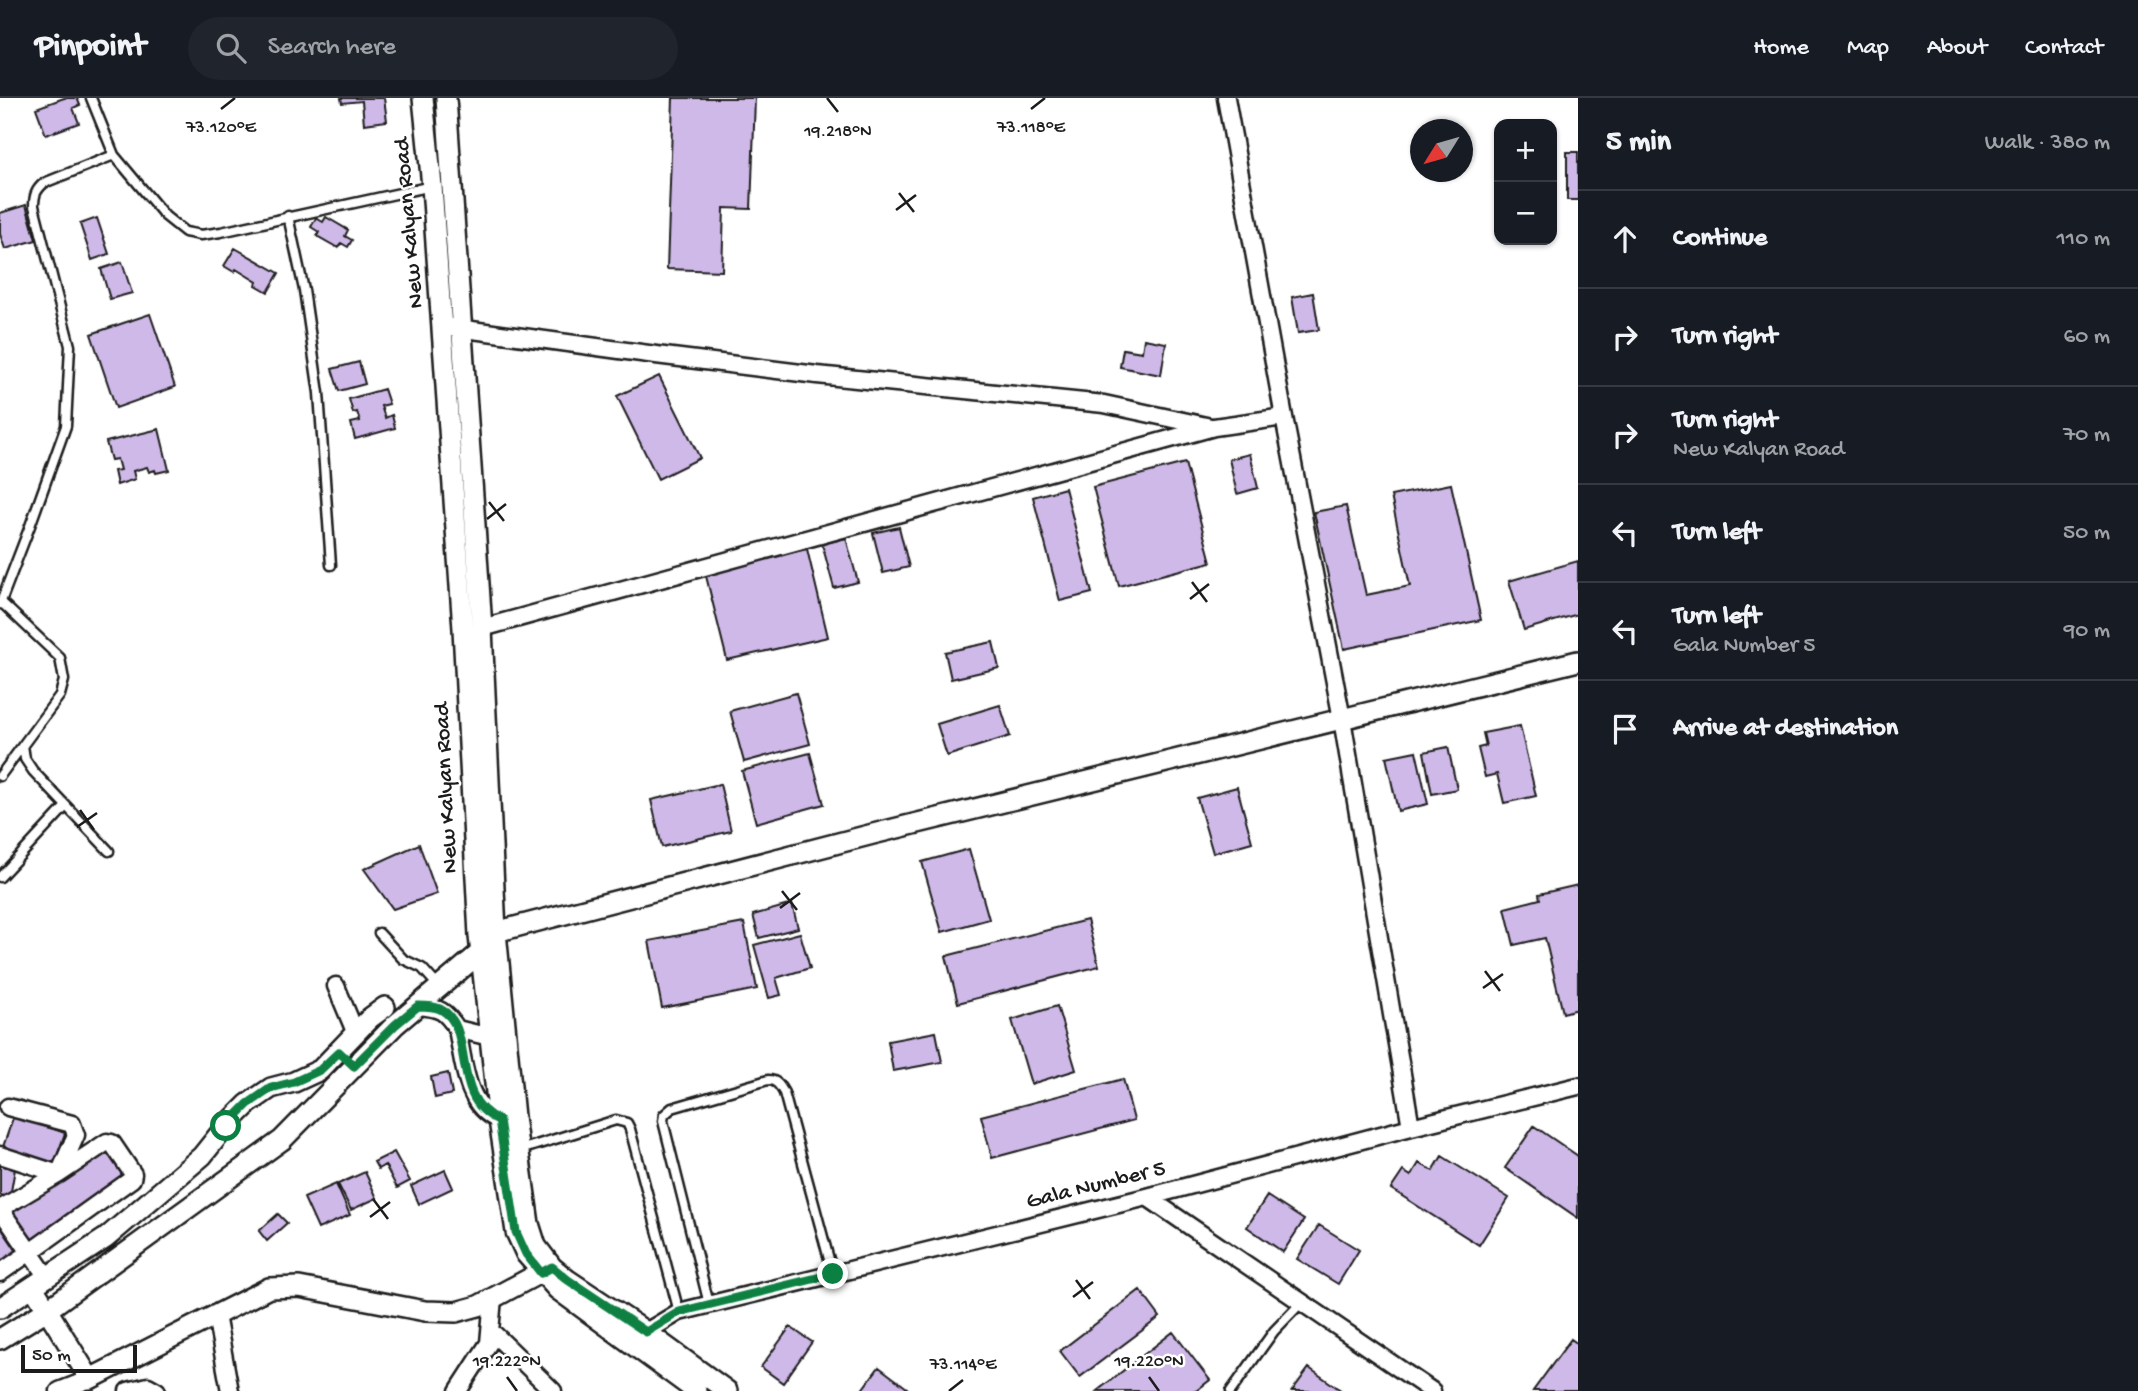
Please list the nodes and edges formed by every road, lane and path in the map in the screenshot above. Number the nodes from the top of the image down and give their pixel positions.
1 (90, 98) edge
2 (424, 98) edge
3 (446, 98) edge
4 (1226, 98) edge
5 (114, 155) junction
6 (432, 186) junction
7 (288, 216) junction
8 (452, 328) junction
9 (1284, 417) junction
10 (1214, 427) junction
11 (331, 565) dead end
12 (0, 602) edge
13 (482, 628) junction
14 (1578, 661) edge
15 (1342, 719) junction
16 (23, 745) junction
17 (0, 776) edge
18 (66, 806) junction
19 (108, 851) dead end
20 (0, 877) edge
21 (379, 933) dead end
22 (485, 940) junction
23 (445, 983) junction
24 (336, 986) dead end
25 (494, 997) junction
26 (418, 1006) junction
27 (385, 1007) dead end
28 (457, 1029) junction
29 (356, 1034) junction
30 (490, 1037) junction
31 (339, 1052) junction
32 (354, 1066) junction
33 (1578, 1086) edge
34 (8, 1107) dead end
35 (499, 1120) junction
36 (1411, 1127) junction
37 (518, 1150) junction
38 (0, 1155) edge
39 (202, 1156) junction
40 (59, 1174) junction
41 (223, 1184) junction
42 (1147, 1197) junction
43 (0, 1209) edge
44 (26, 1254) junction
45 (547, 1270) junction
46 (0, 1273) edge
47 (833, 1274) junction
48 (40, 1282) junction
49 (494, 1298) junction
50 (1302, 1302) junction
51 (709, 1304) junction
52 (0, 1308) edge
53 (47, 1310) junction
54 (679, 1312) junction
55 (216, 1315) junction
56 (491, 1331) junction
57 (0, 1339) edge
58 (640, 1339) junction
59 (90, 1379) junction
60 (59, 1391) edge
61 (128, 1391) edge
62 (157, 1391) edge
63 (230, 1391) edge
64 (458, 1391) edge
65 (553, 1391) edge
66 (696, 1391) edge
67 (727, 1391) edge
68 (1231, 1391) edge
69 (1432, 1391) edge

1 - 5 lane
2 - 6 street, New Kalyan Road
3 - 8 street, New Kalyan Road
4 - 9 street
5 - 7 lane
5 - 12 lane
6 - 7 lane
6 - 8 street, New Kalyan Road
7 - 11 lane
8 - 10 street
8 - 13 street, New Kalyan Road
8 - 22 street, New Kalyan Road
9 - 10 street
9 - 15 street
10 - 13 street
12 - 16 lane
13 - 22 street, New Kalyan Road
14 - 15 street
15 - 22 street
15 - 36 street
16 - 17 lane
16 - 18 lane
18 - 19 lane
18 - 20 lane
21 - 23 lane
22 - 23 street
22 - 25 street, New Kalyan Road
23 - 26 street
24 - 29 street
25 - 30 street, New Kalyan Road
25 - 37 street, New Kalyan Road
26 - 28 street
26 - 32 street
27 - 29 street
28 - 30 street
28 - 35 street
29 - 31 street
30 - 35 street, New Kalyan Road
31 - 32 street
31 - 39 street
32 - 41 street
33 - 36 street, Gala Number 5
34 - 40 street
35 - 45 street, New Kalyan Road
36 - 42 street, Gala Number 5
37 - 45 street, New Kalyan Road
37 - 54 lane
38 - 40 street
39 - 41 street
39 - 48 street
40 - 43 street
40 - 44 street
41 - 53 street
42 - 47 street, Gala Number 5
42 - 50 street
43 - 44 street
44 - 46 street
44 - 48 street
45 - 49 street
45 - 58 street, New Kalyan Road
47 - 51 street, Gala Number 5
47 - 51 lane
48 - 52 street
48 - 53 street
49 - 55 street
49 - 56 street
50 - 68 lane
50 - 69 street
51 - 54 street, Gala Number 5
53 - 57 street
53 - 59 street
54 - 58 street, Gala Number 5
55 - 59 street
55 - 63 street
56 - 64 street
56 - 65 street
58 - 66 street, New Kalyan Road
58 - 67 street
59 - 60 street
61 - 62 street

